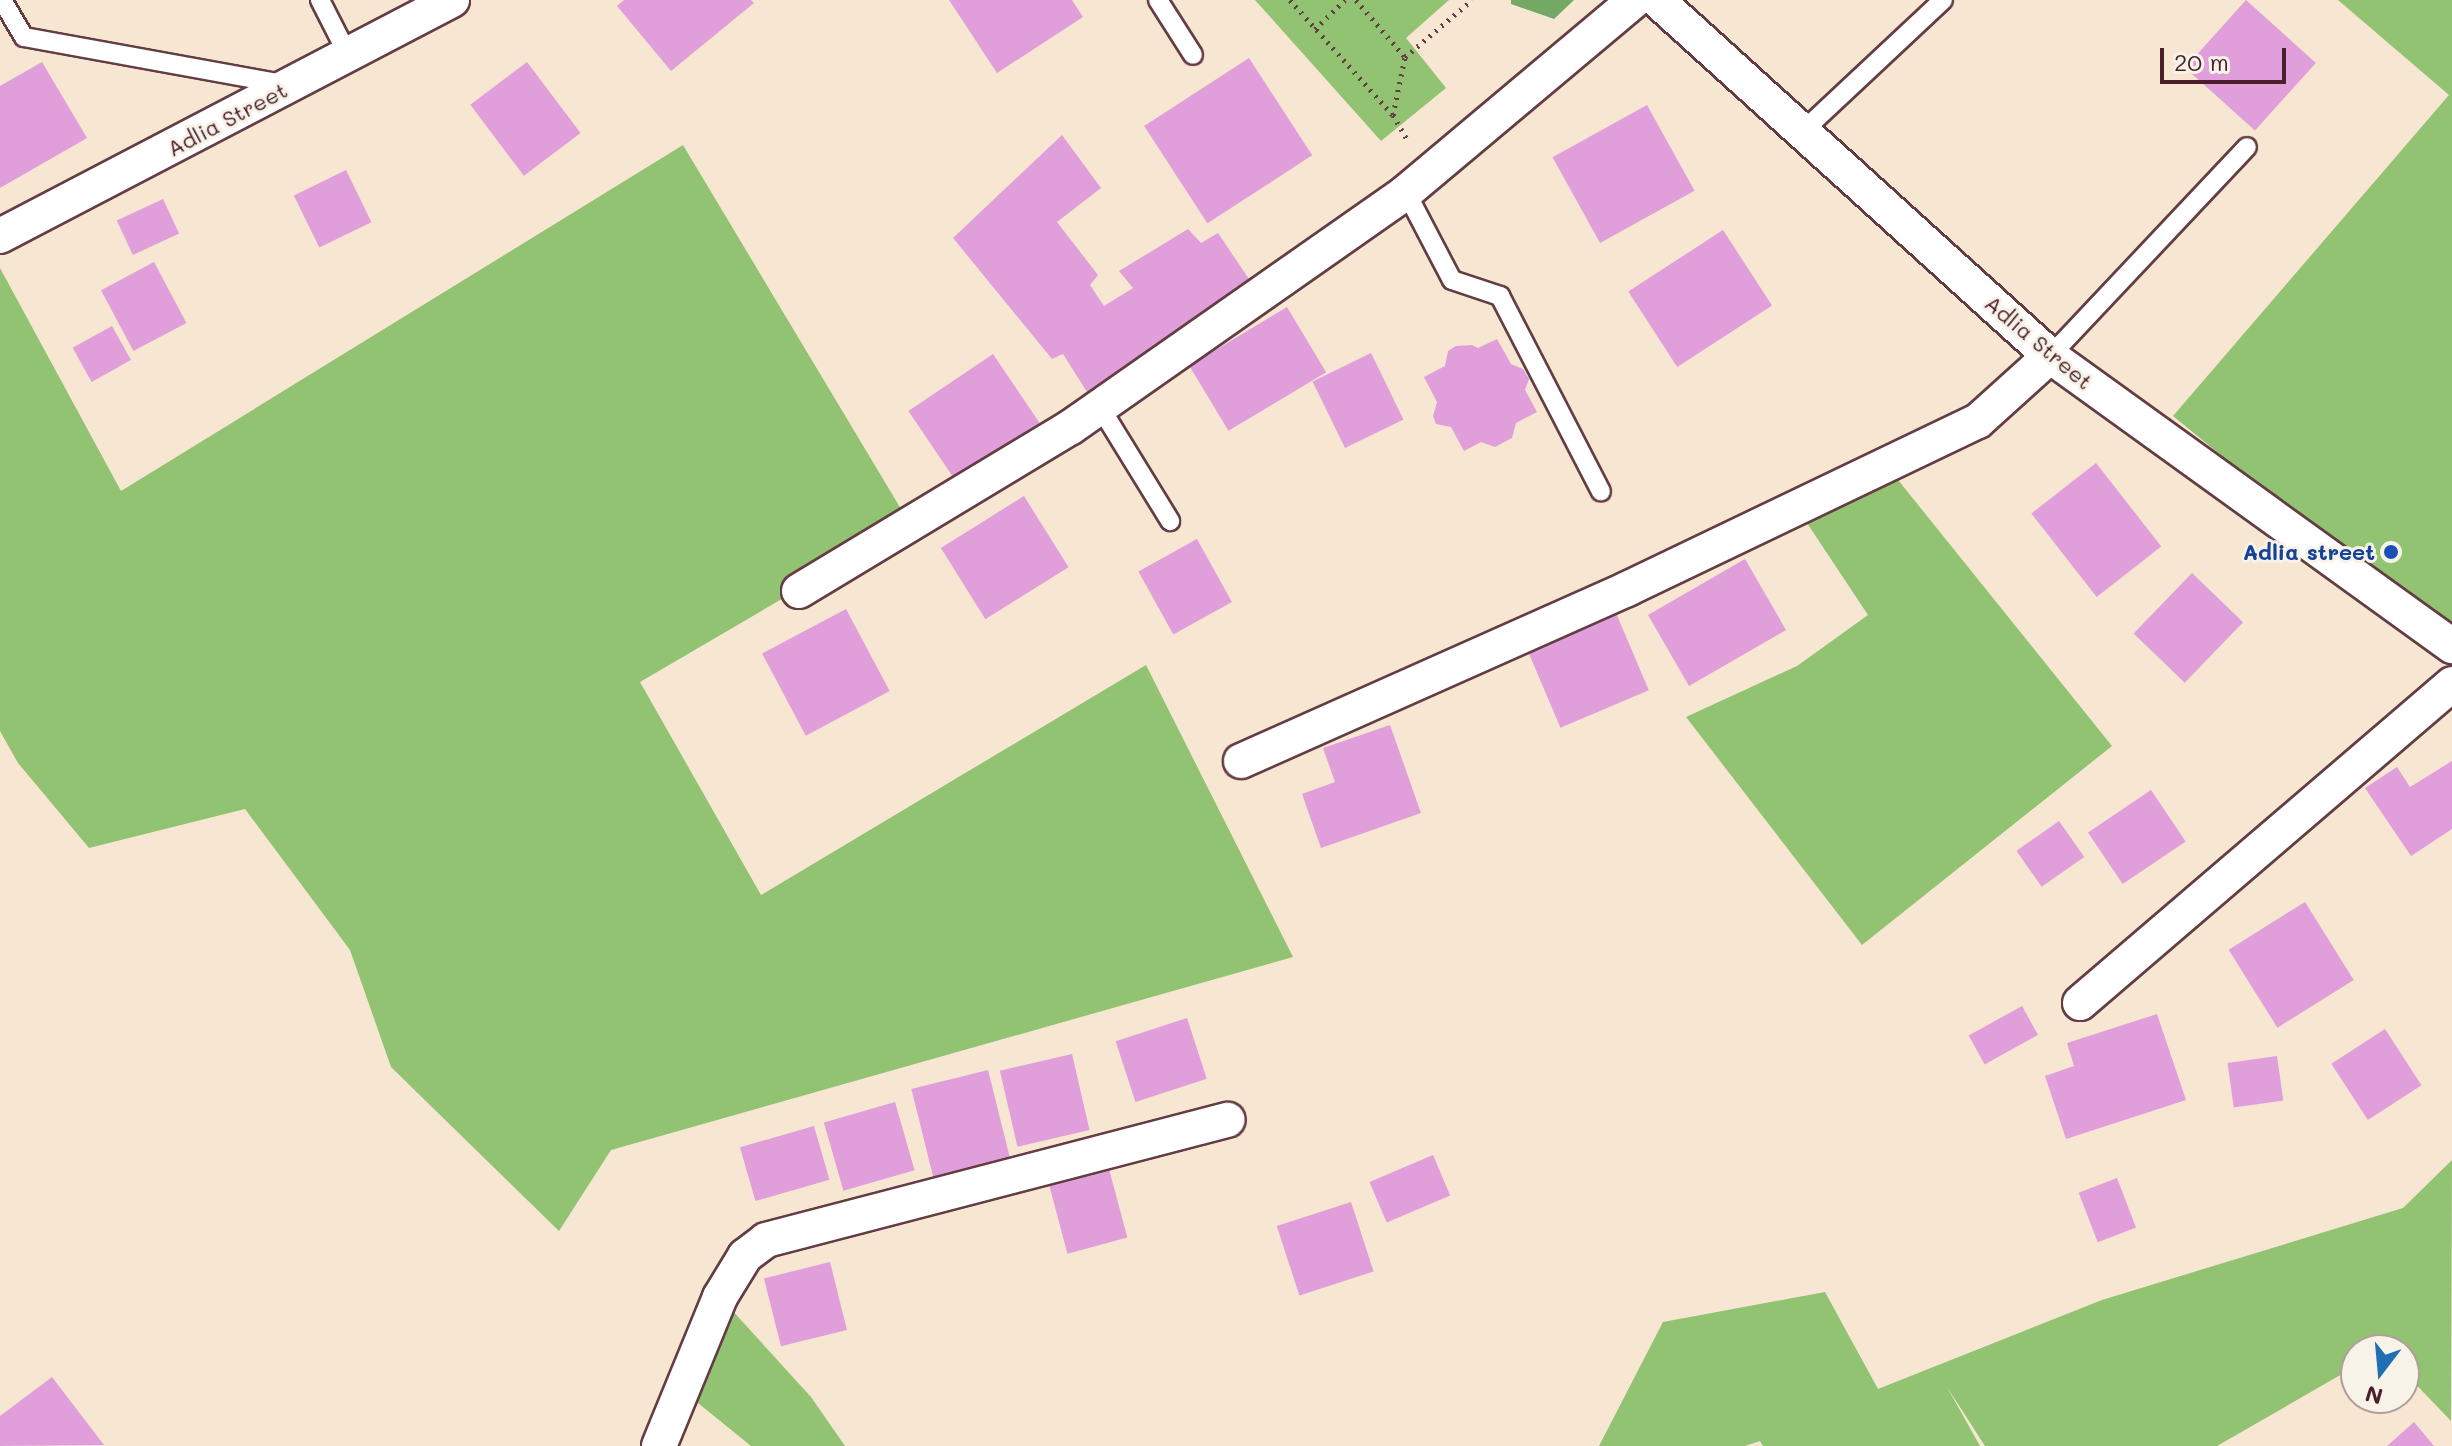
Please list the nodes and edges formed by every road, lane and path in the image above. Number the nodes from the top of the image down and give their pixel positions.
1 (2, 0) edge
2 (320, 0) edge
3 (452, 0) edge
4 (1158, 0) edge
5 (1290, 0) edge
6 (1345, 0) edge
7 (1356, 0) edge
8 (1472, 0) edge
9 (1635, 0) edge
10 (1657, 0) edge
11 (1943, 0) edge
12 (1315, 29) junction
13 (348, 55) junction
14 (1193, 55) dead end
15 (1405, 57) junction
16 (290, 86) junction
17 (1393, 115) junction
18 (1802, 132) junction
19 (2247, 147) dead end
20 (1417, 184) junction
21 (0, 236) edge
22 (2050, 356) junction
23 (1100, 407) junction
24 (1601, 492) dead end
25 (1170, 521) dead end
26 (799, 591) dead end
27 (2452, 646) edge
28 (2452, 684) edge
29 (1241, 761) dead end
30 (2080, 1003) dead end
31 (1228, 1120) dead end
32 (659, 1446) edge

1 - 16 lane
2 - 13 lane
3 - 13 street, Adlia Street
4 - 14 lane
5 - 12 path
6 - 12 path
7 - 15 path
8 - 15 path
9 - 20 street
10 - 18 street, Adlia Street
11 - 18 lane
12 - 17 path
13 - 16 street, Adlia Street
15 - 17 path
16 - 21 street, Adlia Street
17 - 20 path
18 - 22 street, Adlia Street
19 - 22 lane
20 - 23 street
20 - 24 lane
22 - 27 street, Adlia Street
22 - 29 street
23 - 25 lane
23 - 26 street
28 - 30 street
31 - 32 street

